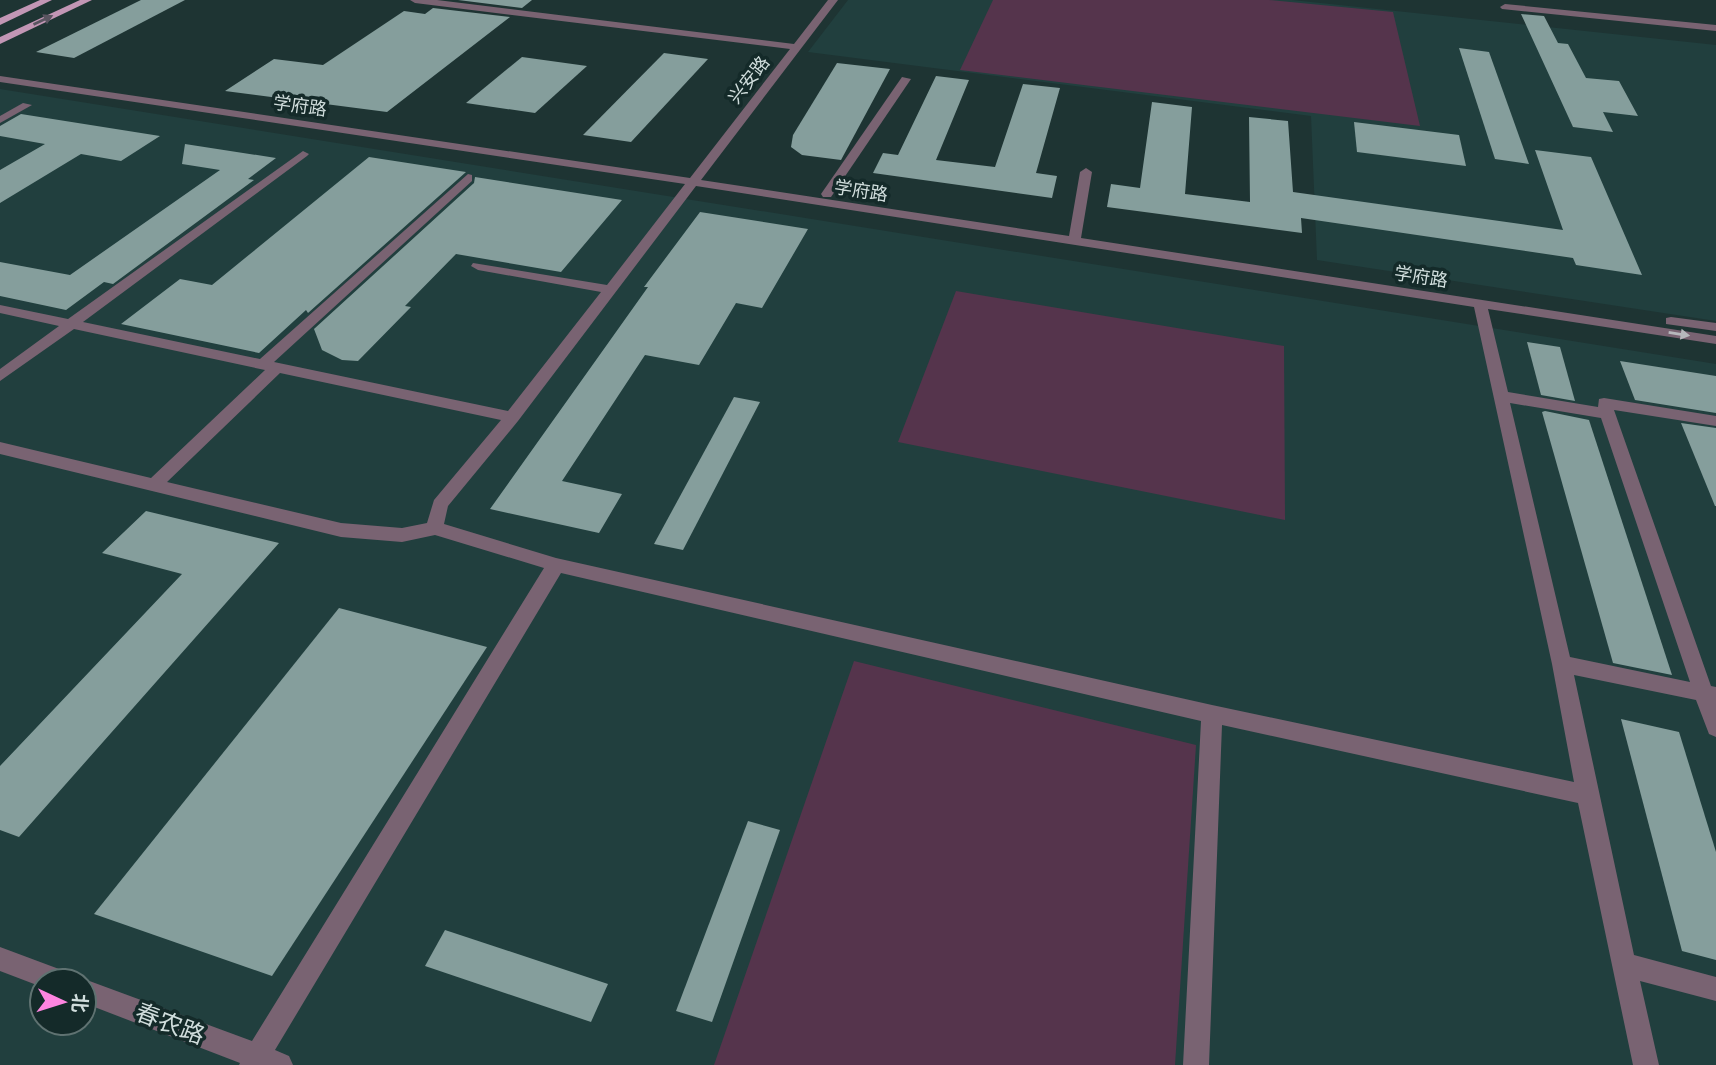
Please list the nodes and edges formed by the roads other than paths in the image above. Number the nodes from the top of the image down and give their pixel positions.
1 (47, 0) edge
2 (87, 0) edge
3 (415, 0) edge
4 (834, 0) edge
5 (1505, 6) dead end
6 (0, 22) edge
7 (1716, 28) edge
8 (0, 41) edge
9 (797, 47) junction
10 (0, 72) edge
11 (0, 79) edge
12 (906, 79) dead end
13 (27, 105) dead end
14 (0, 120) edge
15 (303, 153) dead end
16 (1086, 172) dead end
17 (468, 178) dead end
18 (695, 178) junction
19 (827, 194) junction
20 (1075, 238) junction
21 (478, 267) dead end
22 (609, 289) junction
23 (1480, 303) junction
24 (0, 309) edge
25 (71, 323) junction
26 (1716, 327) edge
27 (1716, 340) edge
28 (270, 366) junction
29 (0, 376) edge
30 (1501, 396) junction
31 (1606, 408) junction
32 (512, 417) junction
33 (1716, 421) edge
34 (0, 448) edge
35 (154, 485) junction
36 (435, 528) junction
37 (556, 565) junction
38 (1563, 664) junction
39 (1710, 695) edge
40 (1212, 714) junction
41 (1716, 728) edge
42 (1587, 795) junction
43 (0, 959) edge
44 (1625, 965) junction
45 (28, 970) edge
46 (1716, 989) edge
47 (98, 997) edge
48 (263, 1062) edge
49 (1196, 1065) edge
50 (1646, 1065) edge

1 - 6 main road
8 -> 2 main road
3 - 9 street
4 - 9 street, 兴安路
5 - 7 street
9 - 18 street, 兴安路
10 - 18 street, 学府路
11 - 18 street, 学府路
12 - 19 street
13 - 14 street
15 - 25 street
16 - 20 street
17 - 28 street
18 - 19 street, 学府路
18 - 20 street, 学府路
18 - 22 street, 兴安路
19 - 20 street, 学府路
20 - 23 street, 学府路
20 - 26 street, 学府路
21 - 22 street
22 - 32 street, 兴安路
23 -> 27 street, 学府路
23 - 30 street
24 - 25 street
25 - 28 street
25 - 29 street
28 - 32 street
28 - 35 street
30 - 31 street
30 - 38 street
31 - 33 street
31 - 39 street
32 - 36 street, 兴安路
34 - 35 street
35 - 36 street
36 - 37 street
37 - 40 street
37 - 48 street
38 - 39 street
38 - 42 street
39 - 41 street
40 - 42 street
40 - 49 street
42 - 44 street
43 - 45 street
44 - 46 street
44 - 50 street
47 - 48 street, 春农路

